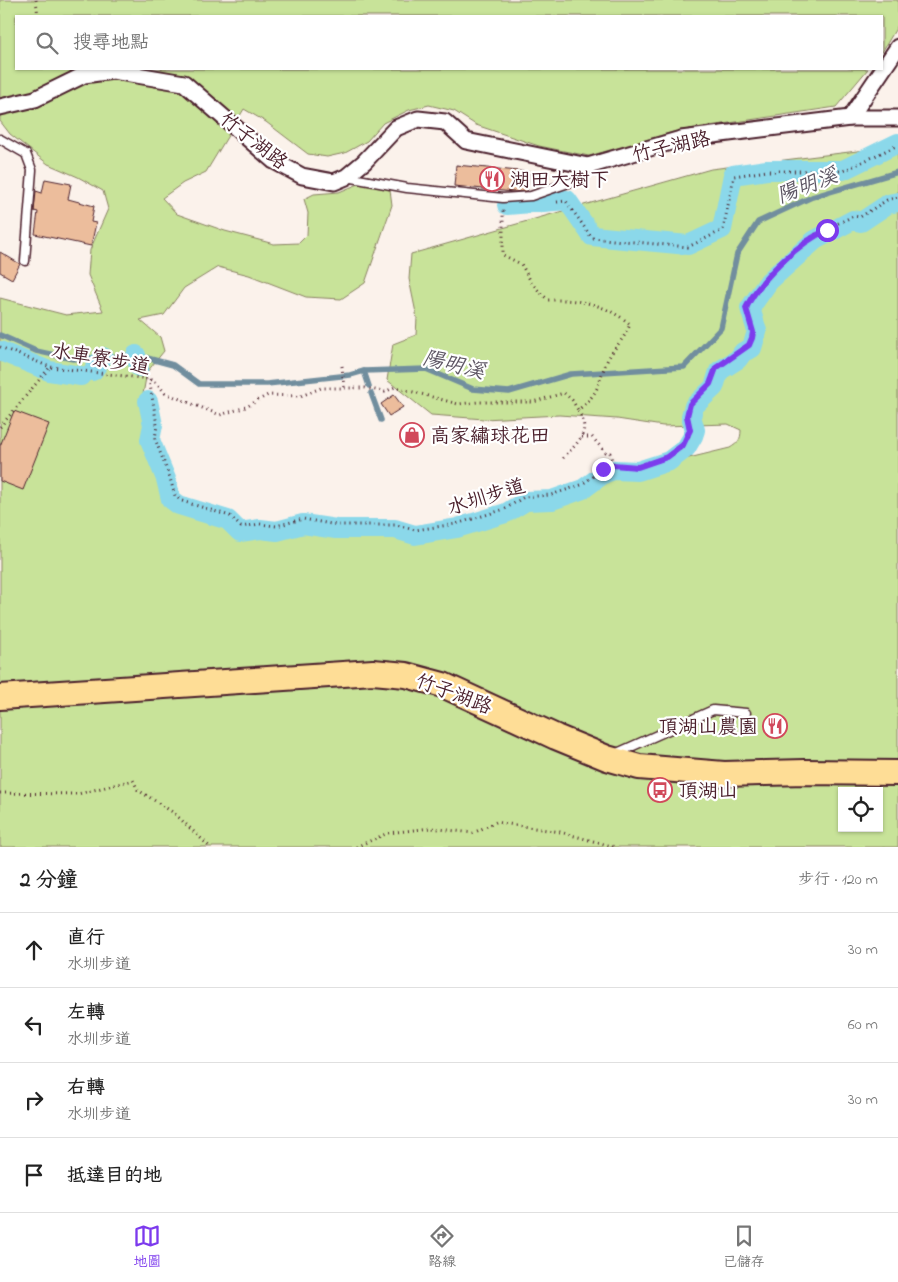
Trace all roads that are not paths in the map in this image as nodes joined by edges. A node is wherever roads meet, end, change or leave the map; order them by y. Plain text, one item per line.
1 (898, 47) edge
2 (883, 69) edge
3 (882, 70) edge
4 (0, 107) edge
5 (850, 118) junction
6 (898, 118) edge
7 (0, 139) edge
8 (588, 166) junction
9 (346, 177) junction
10 (25, 260) dead end
11 (0, 697) edge
12 (746, 713) dead end
13 (606, 758) junction
14 (898, 773) edge

1 - 2 street
3 - 5 street
4 - 9 street, 竹子湖路
5 - 6 street, 竹子湖路
5 - 8 street, 竹子湖路
7 - 10 lane
8 - 9 lane
8 - 9 street, 竹子湖路
11 - 13 main road, 竹子湖路
12 - 13 lane
13 - 14 main road, 竹子湖路

